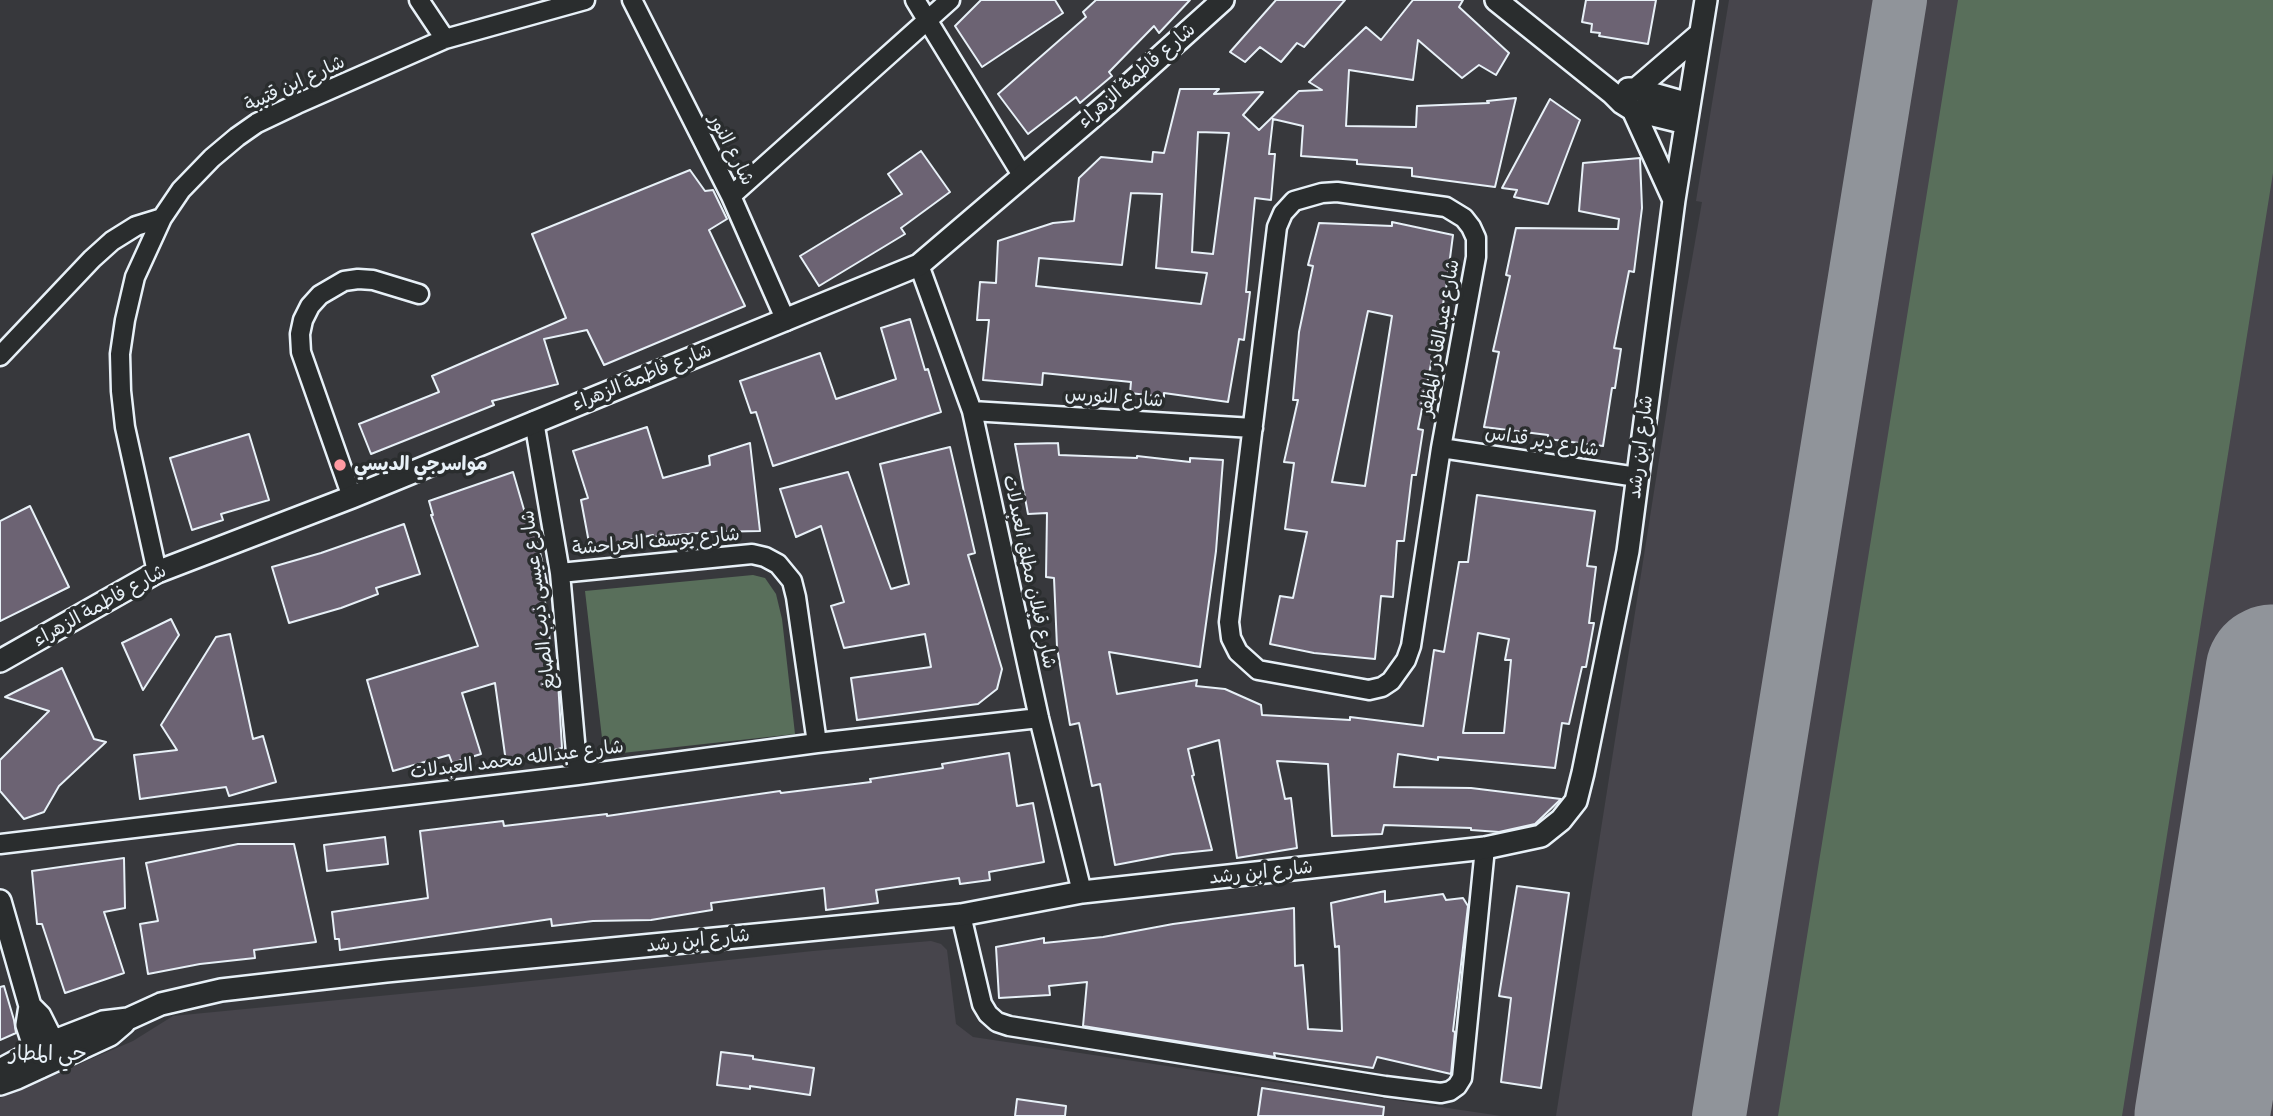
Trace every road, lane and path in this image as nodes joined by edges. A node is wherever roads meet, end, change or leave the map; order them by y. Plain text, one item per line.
1 (419, 0) edge
2 (585, 0) edge
3 (632, 0) edge
4 (915, 0) edge
5 (950, 0) edge
6 (1223, 0) edge
7 (1496, 0) edge
8 (1706, 0) edge
9 (927, 22) junction
10 (1700, 34) junction
11 (445, 39) junction
12 (1634, 99) junction
13 (1687, 113) junction
14 (1022, 175) junction
15 (732, 196) junction
16 (1674, 200) junction
17 (162, 218) junction
18 (919, 265) junction
19 (419, 294) dead end
20 (786, 321) junction
21 (0, 356) edge
22 (972, 411) junction
23 (534, 421) junction
24 (1253, 428) junction
25 (1441, 448) junction
26 (1637, 477) junction
27 (352, 496) junction
28 (157, 572) junction
29 (561, 573) junction
30 (0, 661) edge
31 (1039, 718) junction
32 (817, 743) junction
33 (578, 775) junction
34 (0, 844) edge
35 (1485, 848) junction
36 (1082, 892) junction
37 (0, 901) edge
38 (961, 915) junction
39 (47, 1054) junction
40 (0, 1070) edge
41 (0, 1084) edge

1 - 11 street
2 - 11 street, شارع ابن قتيبة
3 - 15 street, شارع النور
4 - 9 street
5 - 9 street
6 - 14 street, شارع فاطمة الزهراء
7 - 12 street
8 - 10 street, شارع ابن رشد
9 - 14 street
9 - 15 street
10 - 12 street
10 - 13 street, شارع ابن رشد
11 - 17 street, شارع ابن قتيبة
12 - 13 street
12 - 16 street
13 - 16 street, شارع ابن رشد
14 - 18 street, شارع فاطمة الزهراء
15 - 20 street, شارع النور
16 - 26 street, شارع ابن رشد
17 - 21 street
17 - 28 street, شارع ابن قتيبة
18 - 20 street, شارع فاطمة الزهراء
18 - 22 street, شارع قبلان مطلق العبدلات
19 - 27 street
20 - 23 street, شارع فاطمة الزهراء
22 - 24 street, شارع النورس
22 - 31 street, شارع قبلان مطلق العبدلات
23 - 27 street, شارع فاطمة الزهراء
23 - 29 street, شارع عيسى ذيب الصايغ
24 - 25 street, شارع عبدالقادر المظفر
24 - 25 street, شارع عبدالقادر المظفر
25 - 26 street, شارع دير قداس
26 - 35 street, شارع ابن رشد
27 - 28 street, شارع فاطمة الزهراء
28 - 30 street, شارع فاطمة الزهراء
29 - 32 street, شارع يوسف الحراحشة
29 - 33 street, شارع عيسى ذيب الصايغ
31 - 32 street, شارع عبدالله محمد العبدلات
31 - 36 street, شارع قبلان مطلق العبدلات
32 - 33 street, شارع عبدالله محمد العبدلات
33 - 34 street, شارع عبدالله محمد العبدلات
35 - 36 street, شارع ابن رشد
35 - 38 street
36 - 38 street, شارع ابن رشد
37 - 39 street
38 - 39 street, شارع ابن رشد
39 - 40 street, شارع ابن رشد
39 - 41 street, شارع ابن رشد

